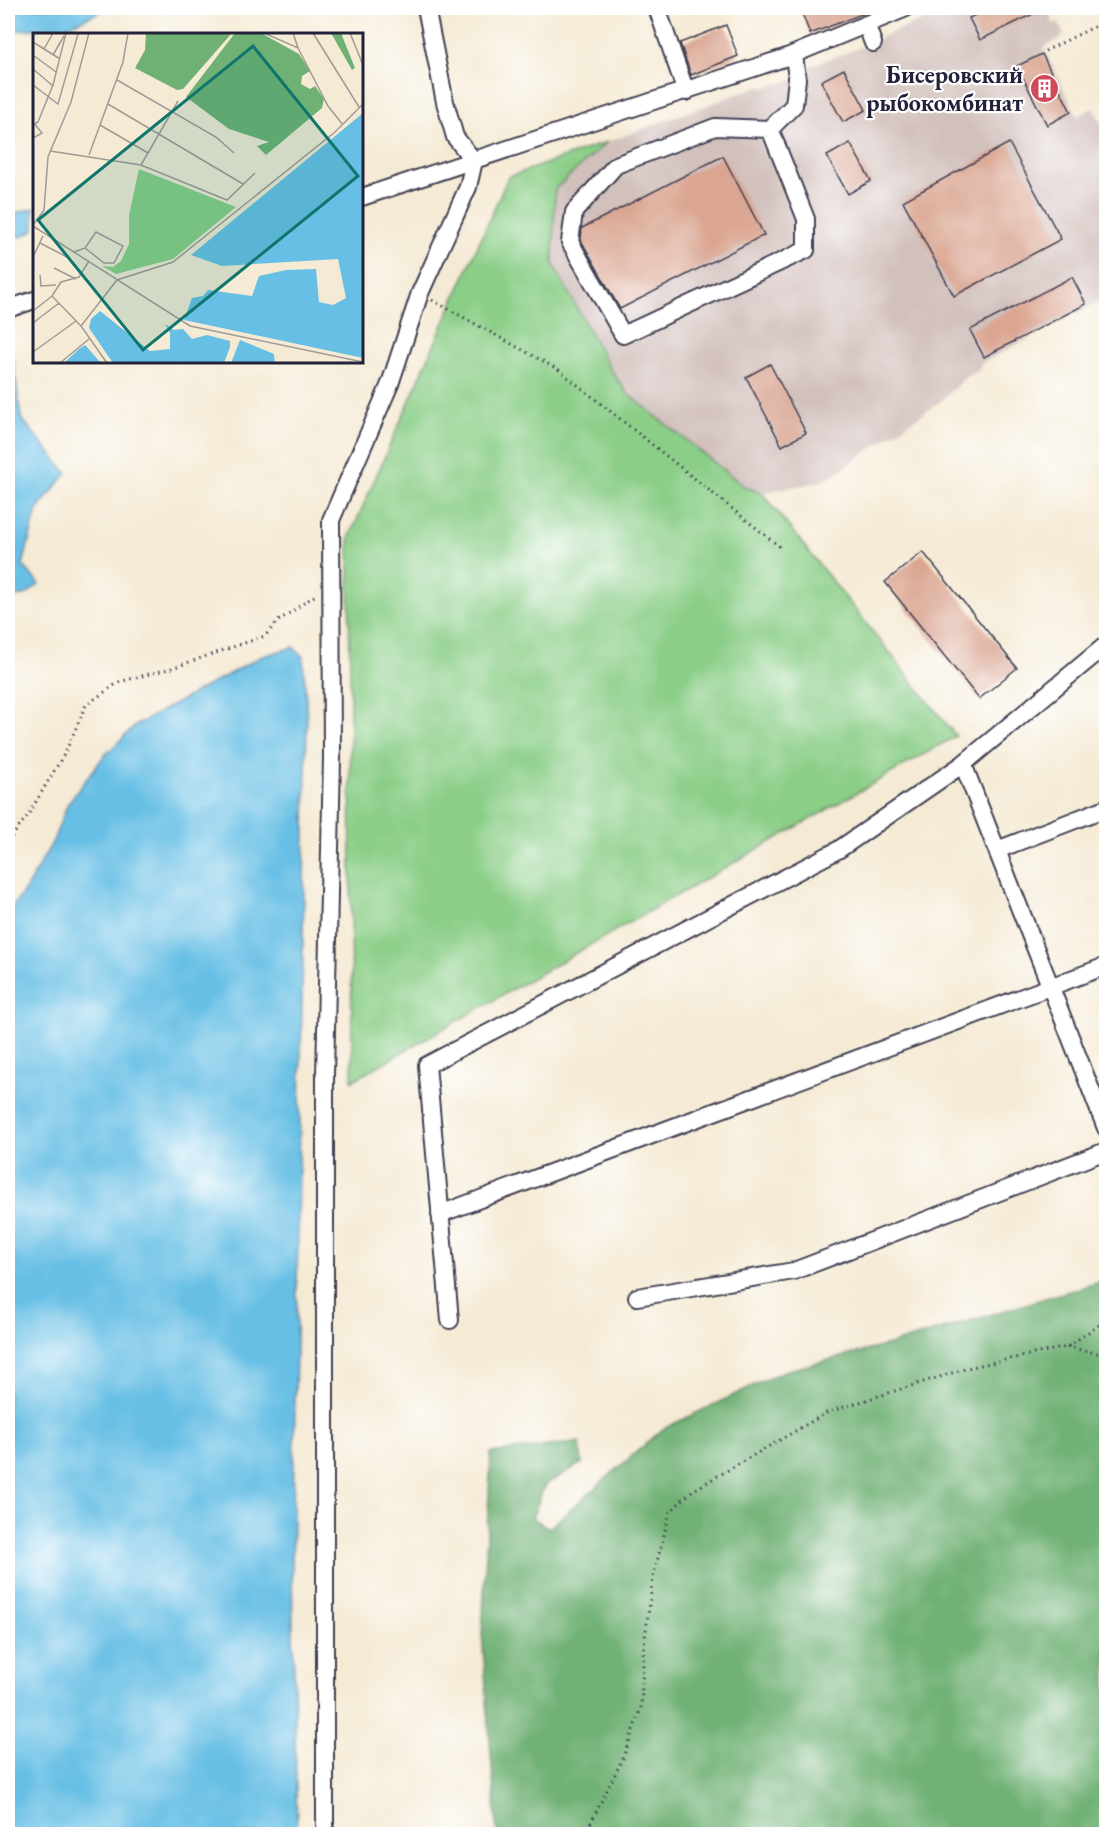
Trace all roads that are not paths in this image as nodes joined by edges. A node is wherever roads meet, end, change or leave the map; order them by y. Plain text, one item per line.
1 (426, 8) edge
2 (657, 8) edge
3 (906, 8) edge
4 (866, 24) junction
5 (873, 43) dead end
6 (794, 55) junction
7 (687, 92) junction
8 (770, 129) junction
9 (474, 161) junction
10 (363, 197) edge
11 (33, 300) edge
12 (8, 309) edge
13 (1107, 645) edge
14 (963, 764) junction
15 (1107, 808) edge
16 (997, 850) junction
17 (1107, 966) edge
18 (1051, 987) junction
19 (1107, 1128) edge
20 (1107, 1151) edge
21 (441, 1214) junction
22 (637, 1297) dead end
23 (450, 1320) dead end
24 (325, 1834) edge

1 - 9 street
2 - 7 street
3 - 4 street
4 - 5 street
4 - 6 street
6 - 7 street
6 - 8 street
7 - 9 street
8 - 8 street
9 - 10 street
9 - 24 street
11 - 12 street
13 - 14 street
14 - 16 street
14 - 21 street
15 - 16 street
16 - 18 street
17 - 18 street
18 - 19 street
18 - 21 street
20 - 22 street
21 - 23 street

